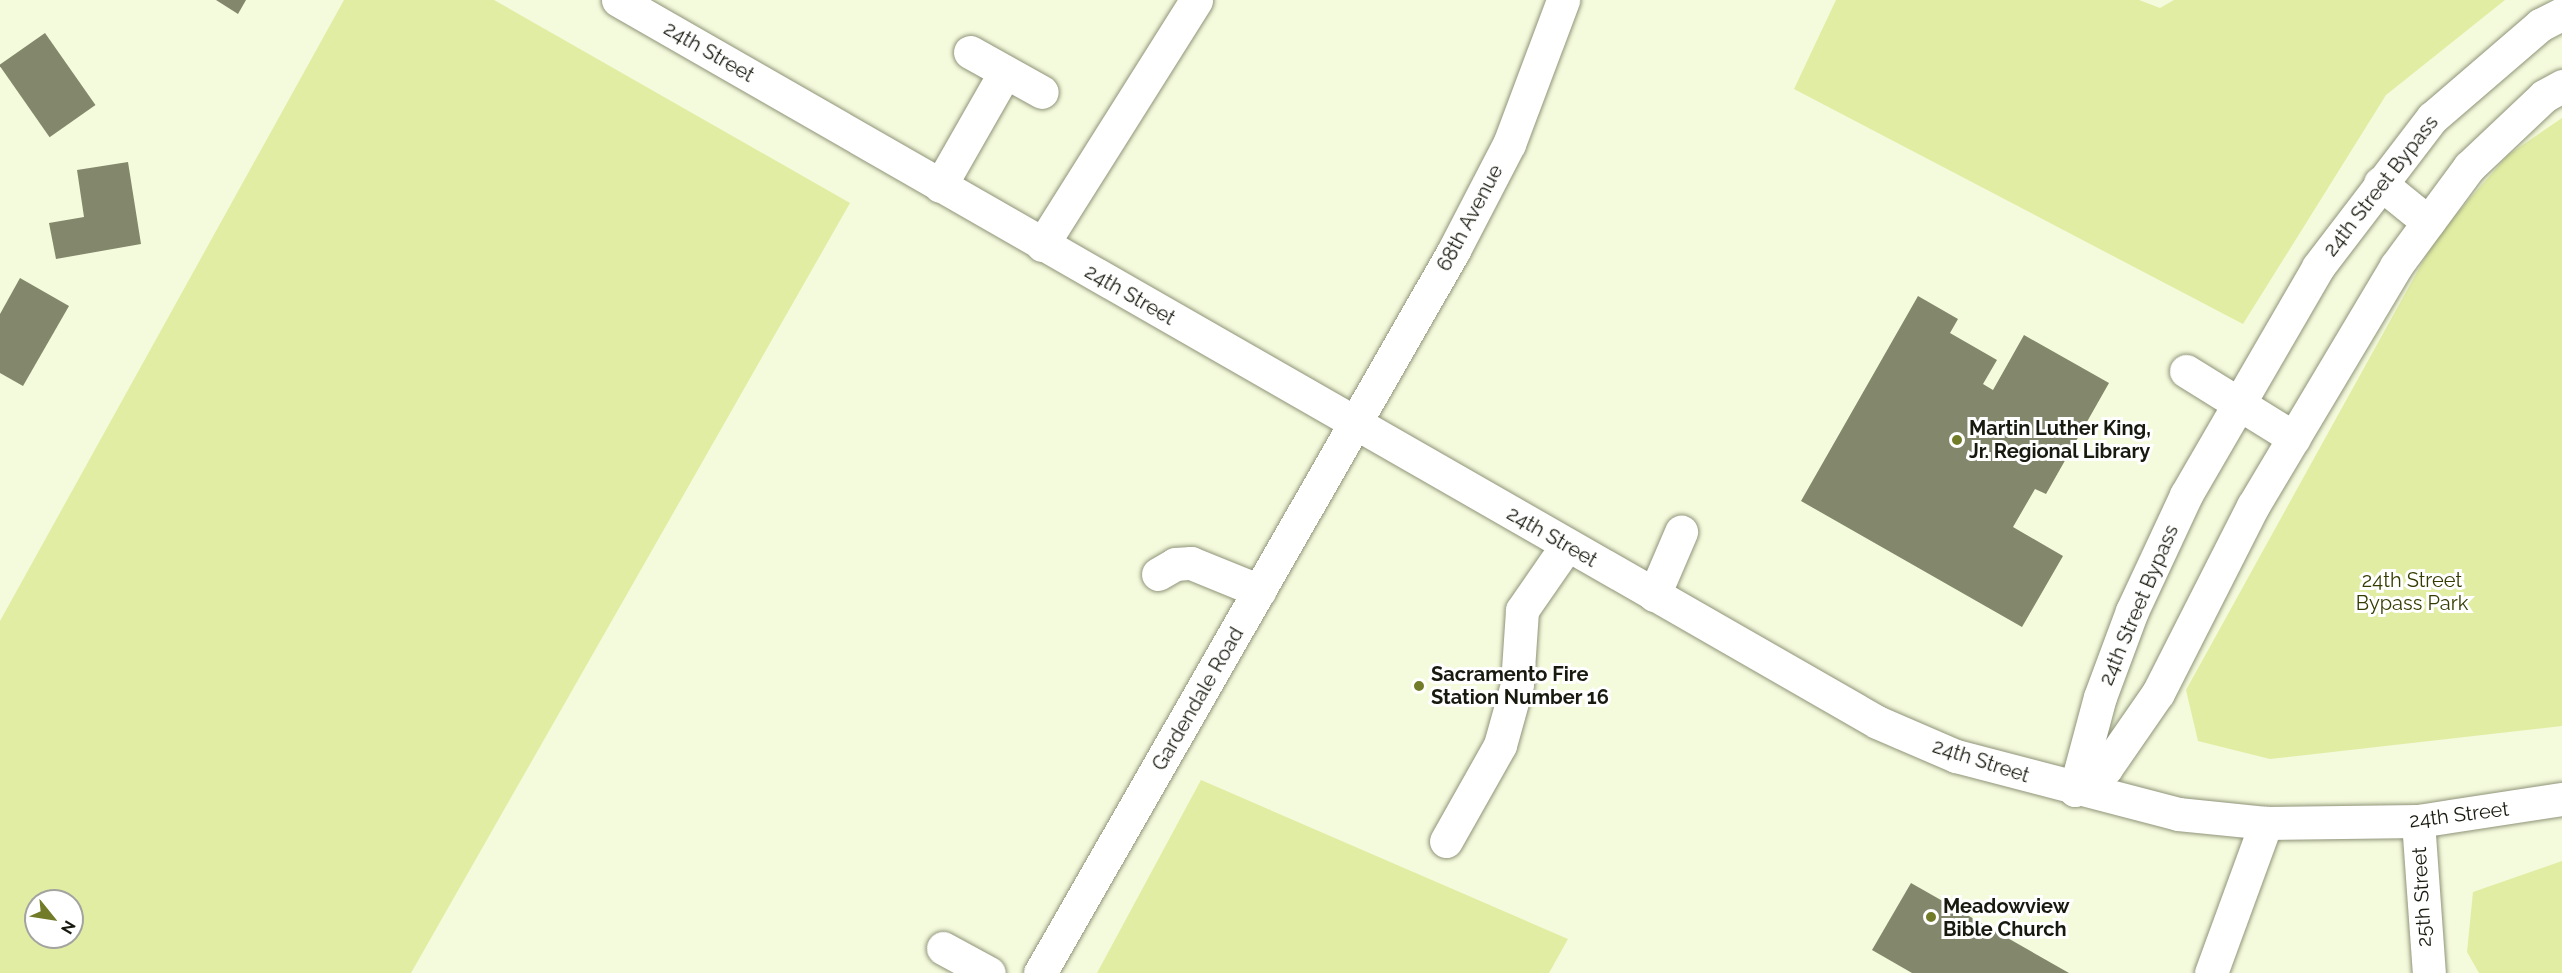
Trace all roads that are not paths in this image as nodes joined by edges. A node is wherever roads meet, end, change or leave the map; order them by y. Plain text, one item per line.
1 (618, 0) edge
2 (1196, 0) edge
3 (1563, 0) edge
4 (2562, 14) edge
5 (970, 52) dead end
6 (1005, 72) junction
7 (2562, 86) edge
8 (1042, 92) dead end
9 (2380, 183) junction
10 (940, 186) junction
11 (2428, 222) junction
12 (1042, 244) junction
13 (2186, 371) dead end
14 (2240, 402) junction
15 (1355, 424) junction
16 (2294, 438) junction
17 (1681, 532) dead end
18 (1567, 545) junction
19 (1158, 574) dead end
20 (1260, 591) junction
21 (1654, 595) junction
22 (2075, 790) junction
23 (2562, 799) edge
24 (2418, 821) junction
25 (2266, 823) junction
26 (1446, 841) dead end
27 (943, 948) dead end
28 (989, 973) edge
29 (1040, 973) edge
30 (2211, 973) edge
31 (2429, 973) edge

1 - 10 street, 24th Street
2 - 12 street
3 - 15 street, 68th Avenue
4 - 9 street, 24th Street Bypass
5 - 6 street
6 - 8 street
6 - 10 street
7 - 11 street
9 - 11 street
9 - 14 street, 24th Street Bypass
10 - 12 street, 24th Street
11 - 16 street
12 - 15 street, 24th Street
13 - 14 street
14 - 16 street
14 - 22 street, 24th Street Bypass
15 - 18 street, 24th Street
15 - 20 street, Gardendale Road
16 - 22 street
17 - 21 street
18 - 21 street, 24th Street
18 - 26 street
19 - 20 street
20 - 29 street, Gardendale Road
21 - 22 street, 24th Street
22 - 25 street, 24th Street
23 - 24 street, 24th Street
24 - 25 street, 24th Street
24 - 31 street, 25th Street
25 - 30 street
27 - 28 street

